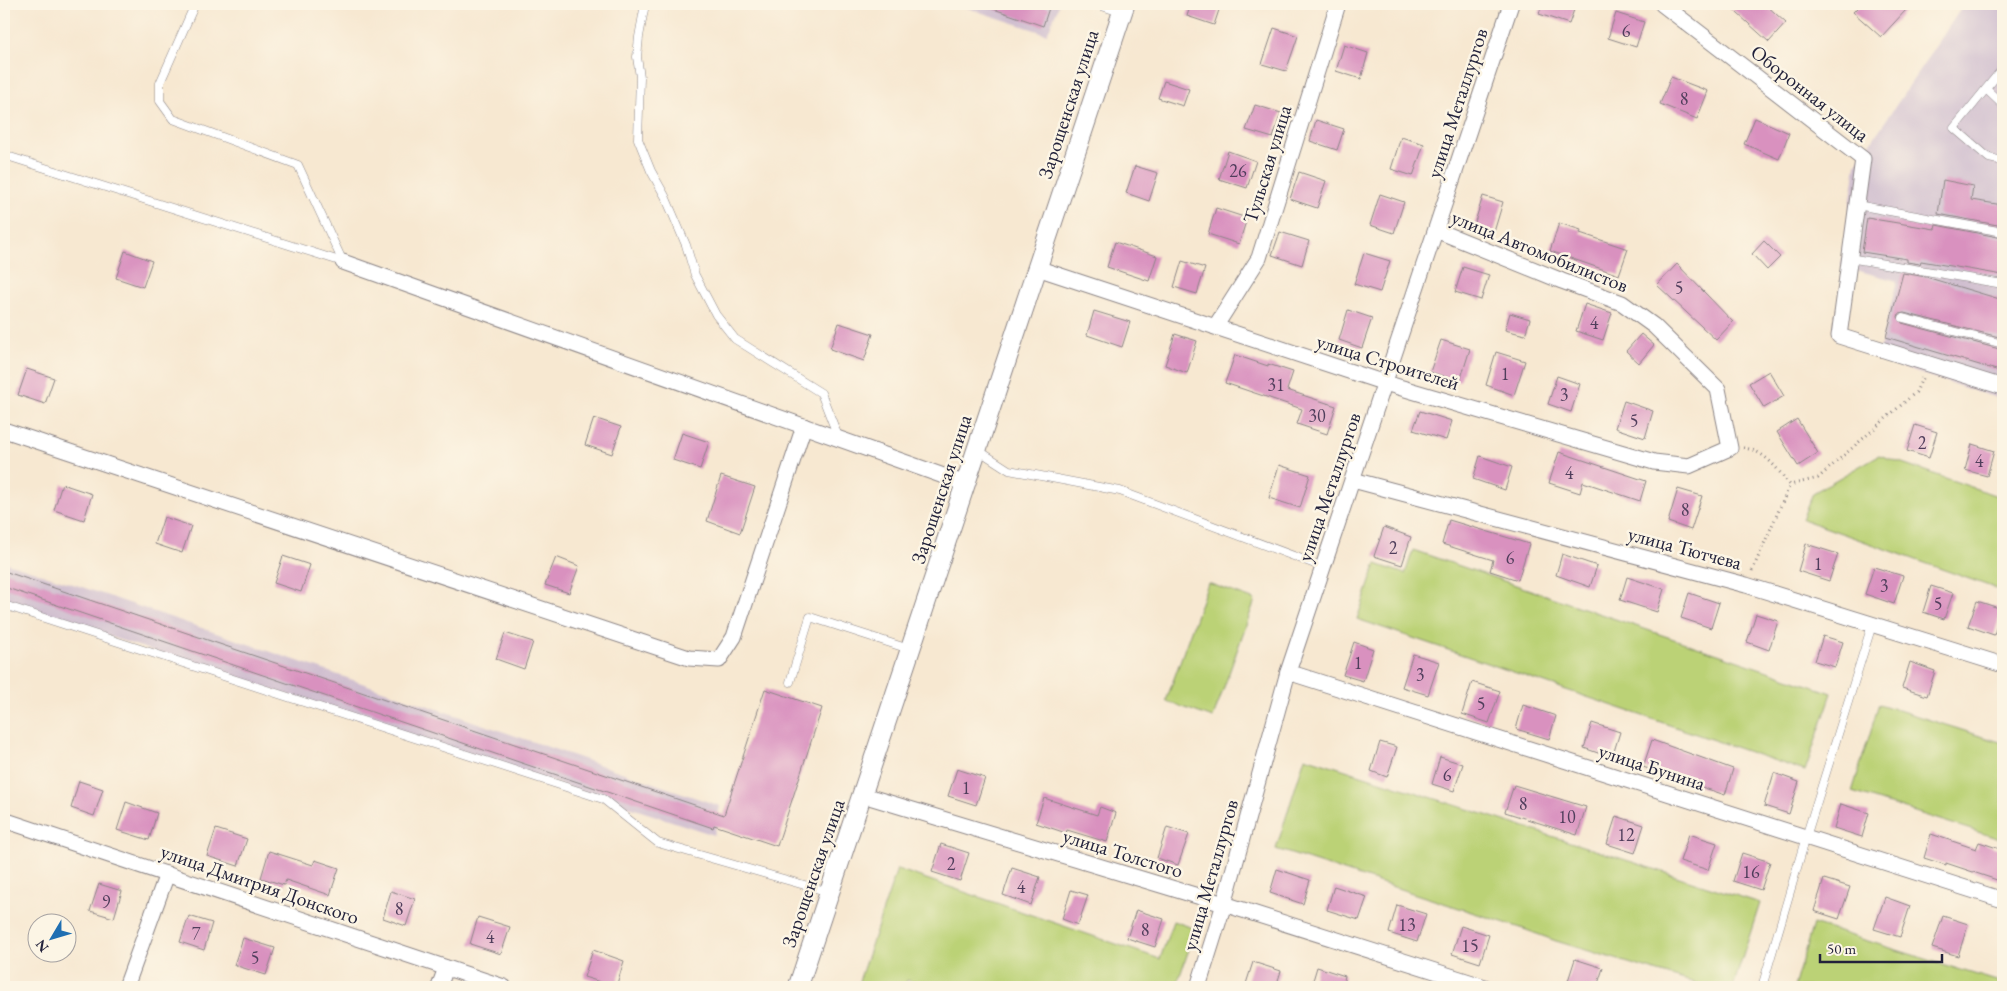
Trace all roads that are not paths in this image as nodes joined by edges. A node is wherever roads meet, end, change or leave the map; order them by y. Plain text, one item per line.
1 (195, 4) edge
2 (645, 4) edge
3 (1096, 4) edge
4 (1338, 4) edge
5 (1511, 4) edge
6 (1662, 4) edge
7 (1124, 8) edge
8 (2003, 68) edge
9 (1986, 89) junction
10 (2003, 105) edge
11 (4, 155) edge
12 (2003, 161) edge
13 (1856, 205) junction
14 (1436, 230) junction
15 (2003, 232) edge
16 (1850, 258) junction
17 (343, 262) junction
18 (1037, 268) junction
19 (2003, 284) edge
20 (1903, 318) dead end
21 (1215, 327) junction
22 (2003, 344) edge
23 (1385, 383) junction
24 (2003, 387) edge
25 (804, 426) junction
26 (4, 430) edge
27 (840, 439) junction
28 (1730, 448) joint
29 (978, 450) junction
30 (1352, 480) junction
31 (966, 484) junction
32 (1323, 567) junction
33 (4, 605) edge
34 (1872, 625) junction
35 (911, 650) junction
36 (2003, 665) edge
37 (1288, 672) junction
38 (790, 682) dead end
39 (863, 795) junction
40 (4, 820) edge
41 (1806, 837) junction
42 (167, 874) junction
43 (829, 892) junction
44 (2003, 900) edge
45 (1224, 904) junction
46 (446, 968) junction
47 (126, 987) edge
48 (439, 987) edge
49 (504, 987) edge
50 (798, 987) edge
51 (1198, 987) edge
52 (1485, 987) edge
53 (1762, 987) edge

1 - 17 lane
2 - 27 lane
3 - 7 lane
4 - 21 street, Тульская улица
5 - 14 street, улица Металлургов
6 - 13 street, Оборонная улица
7 - 18 street, Зарощенская улица
8 - 9 lane
9 - 10 lane
9 - 12 lane
11 - 17 lane
13 - 15 lane
13 - 16 street, Оборонная улица
14 - 23 street, улица Металлургов
14 - 28 street, улица Автомобилистов
16 - 19 lane
16 - 24 street, Оборонная улица
17 - 25 street
18 - 21 street, улица Строителей
18 - 29 street, Зарощенская улица
20 - 22 lane
21 - 23 street, улица Строителей
23 - 28 street, улица Строителей
23 - 30 street, улица Металлургов
25 - 26 street
25 - 27 street
27 - 31 street
29 - 31 street, Зарощенская улица
29 - 32 lane
30 - 32 street, улица Металлургов
30 - 34 street, улица Тютчева
31 - 35 street, Зарощенская улица
32 - 37 street, улица Металлургов
33 - 43 lane
34 - 36 street, улица Тютчева
34 - 41 lane
35 - 38 lane
35 - 39 street, Зарощенская улица
37 - 41 street, улица Бунина
37 - 45 street, улица Металлургов
39 - 43 street, Зарощенская улица
39 - 45 street, улица Толстого
40 - 42 street, улица Дмитрия Донского
41 - 44 street, улица Бунина
41 - 53 lane
42 - 46 street, улица Дмитрия Донского
42 - 47 street
43 - 50 street, Зарощенская улица
45 - 51 street, улица Металлургов
45 - 52 street, улица Толстого
46 - 48 street
46 - 49 street, улица Дмитрия Донского

